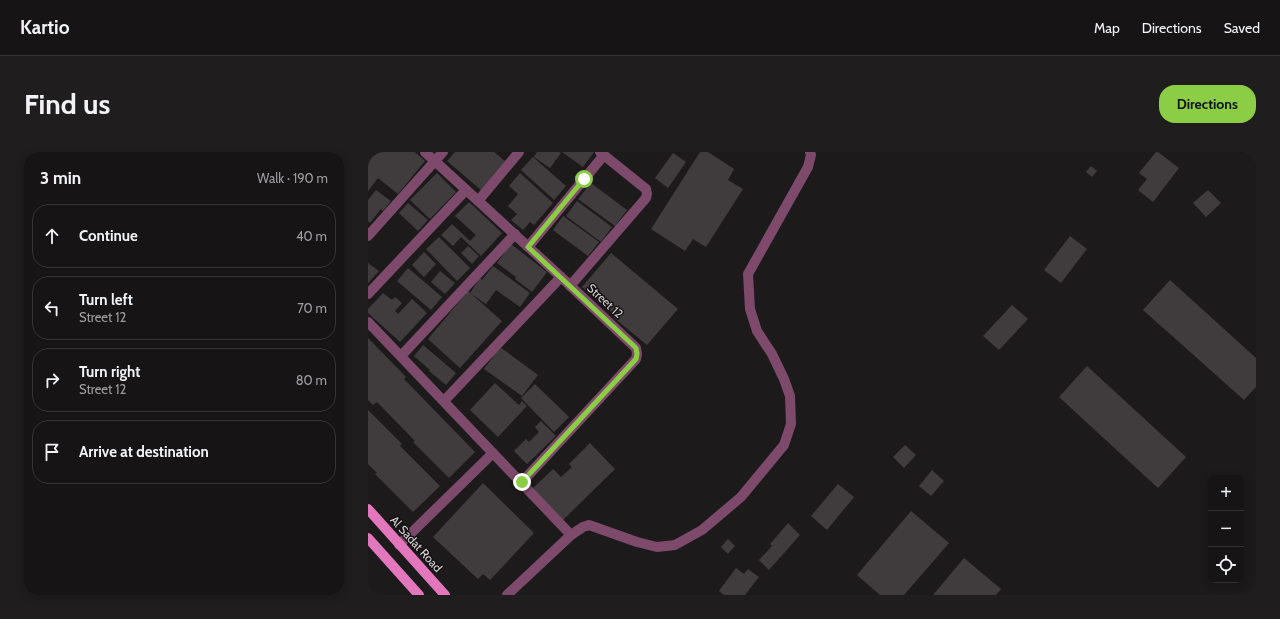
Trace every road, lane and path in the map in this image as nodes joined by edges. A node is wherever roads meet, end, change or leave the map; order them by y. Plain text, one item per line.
1 (425, 152) edge
2 (444, 152) edge
3 (519, 152) edge
4 (810, 152) edge
5 (602, 153) edge
6 (435, 162) junction
7 (466, 190) junction
8 (478, 201) junction
9 (515, 234) junction
10 (368, 236) edge
11 (528, 247) junction
12 (561, 277) junction
13 (570, 286) junction
14 (368, 294) edge
15 (368, 322) edge
16 (401, 356) junction
17 (444, 401) junction
18 (493, 453) junction
19 (522, 482) junction
20 (368, 509) edge
21 (571, 535) junction
22 (368, 538) edge
23 (399, 545) junction
24 (420, 595) edge
25 (445, 595) edge
26 (507, 595) edge

1 - 6 street, Street 12
2 - 6 street
3 - 8 street
4 - 21 street
5 - 11 street
5 - 13 street
6 - 7 street, Street 12
6 - 10 street
7 - 8 street, Street 12
7 - 14 street
8 - 9 street, Street 12
9 - 11 street, Street 12
9 - 16 street
11 - 12 street, Street 12
12 - 13 street, Street 12
12 - 17 street
13 - 19 street, Street 12
15 - 16 street
16 - 17 street
17 - 18 street
18 - 19 street
18 - 23 street
19 - 21 street
20 - 23 main road, Al Sadat Road
21 - 26 street
22 - 24 main road
23 - 25 main road, Al Sadat Road

